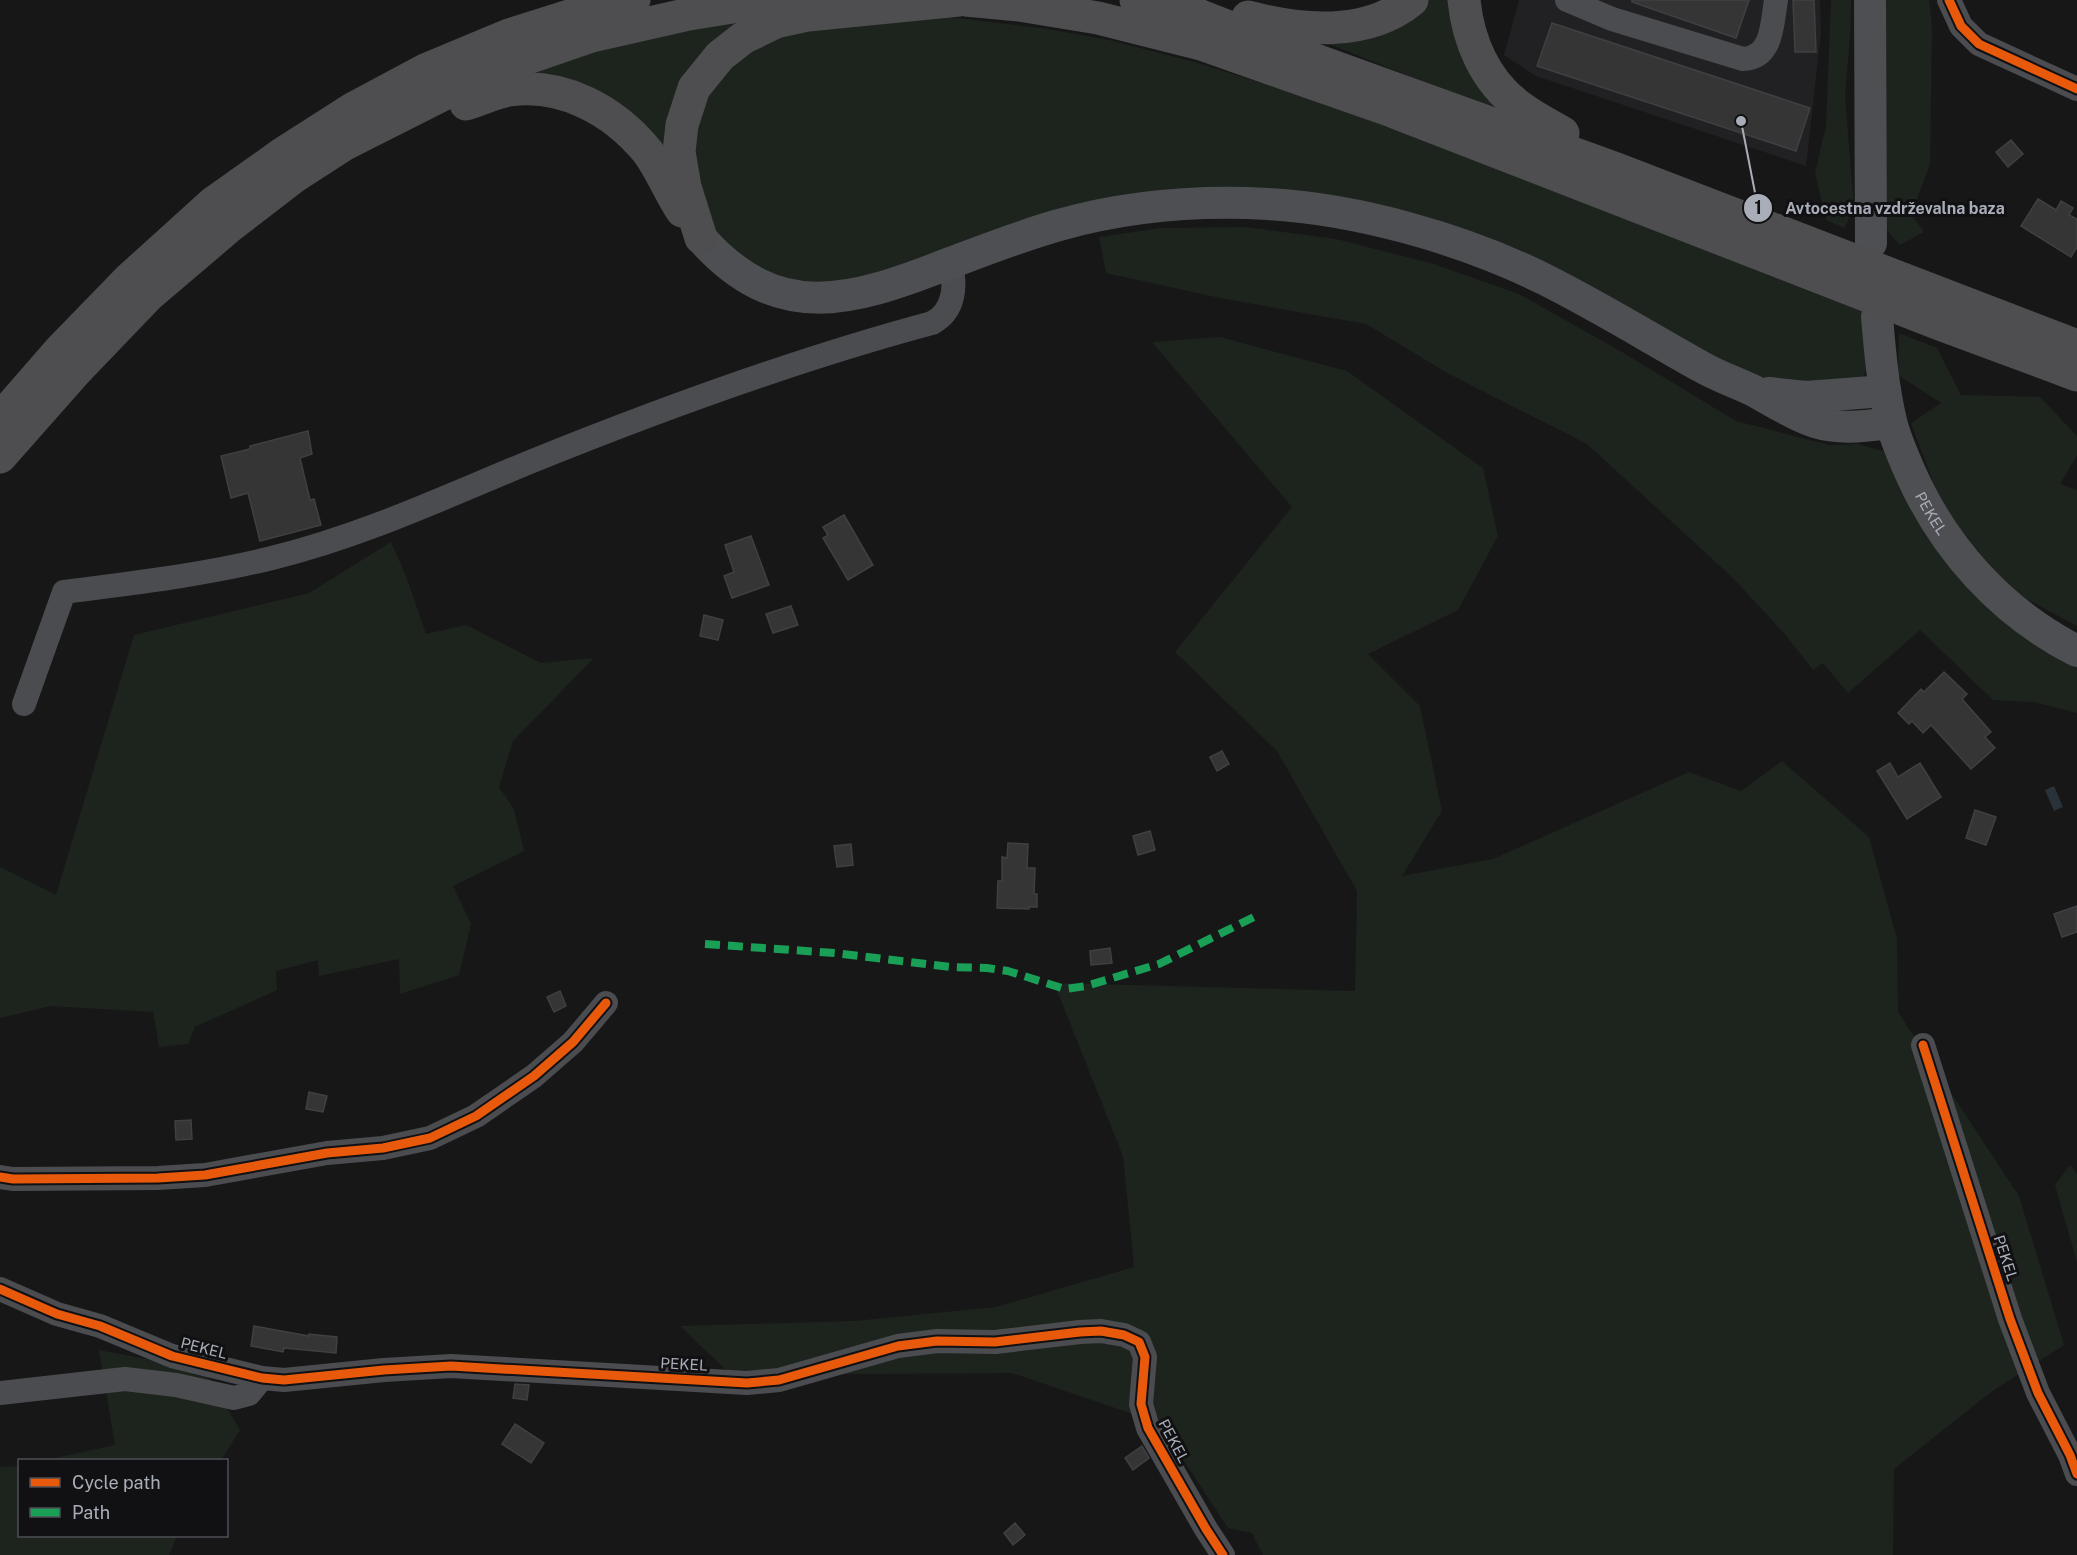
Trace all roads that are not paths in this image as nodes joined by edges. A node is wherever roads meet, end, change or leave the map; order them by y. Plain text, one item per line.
1 (634, 0) edge
2 (794, 0) edge
3 (959, 0) edge
4 (966, 0) edge
5 (1136, 0) edge
6 (1412, 0) edge
7 (1464, 0) edge
8 (1567, 0) edge
9 (1776, 0) edge
10 (1870, 0) edge
11 (1949, 0) edge
12 (1202, 15) junction
13 (2077, 89) edge
14 (345, 144) junction
15 (1614, 168) junction
16 (701, 238) junction
17 (1871, 243) dead end
18 (951, 263) junction
19 (1877, 317) dead end
20 (2077, 346) edge
21 (2077, 375) edge
22 (1752, 390) junction
23 (1885, 391) junction
24 (0, 419) edge
25 (1891, 423) junction
26 (0, 457) edge
27 (2077, 651) edge
28 (24, 704) dead end
29 (606, 1003) dead end
30 (1923, 1044) dead end
31 (0, 1177) edge
32 (0, 1289) edge
33 (262, 1378) junction
34 (0, 1393) edge
35 (2077, 1474) edge
36 (1223, 1555) edge

1 - 24 highway
2 - 14 highway
3 - 16 highway
4 - 21 highway
5 - 12 highway
6 - 12 highway
7 - 15 highway
8 - 9 street
10 - 17 main road
11 - 13 street
12 - 15 highway
14 - 16 highway
14 - 26 highway
15 - 20 highway
16 - 18 main road
18 - 22 main road
18 - 28 street
19 - 23 main road, PEKEL
22 - 23 main road
22 - 25 main road
23 - 25 main road, PEKEL
25 - 27 main road, PEKEL
29 - 31 street
30 - 35 street, PEKEL
32 - 33 street, PEKEL
33 - 34 street
33 - 36 street, PEKEL

